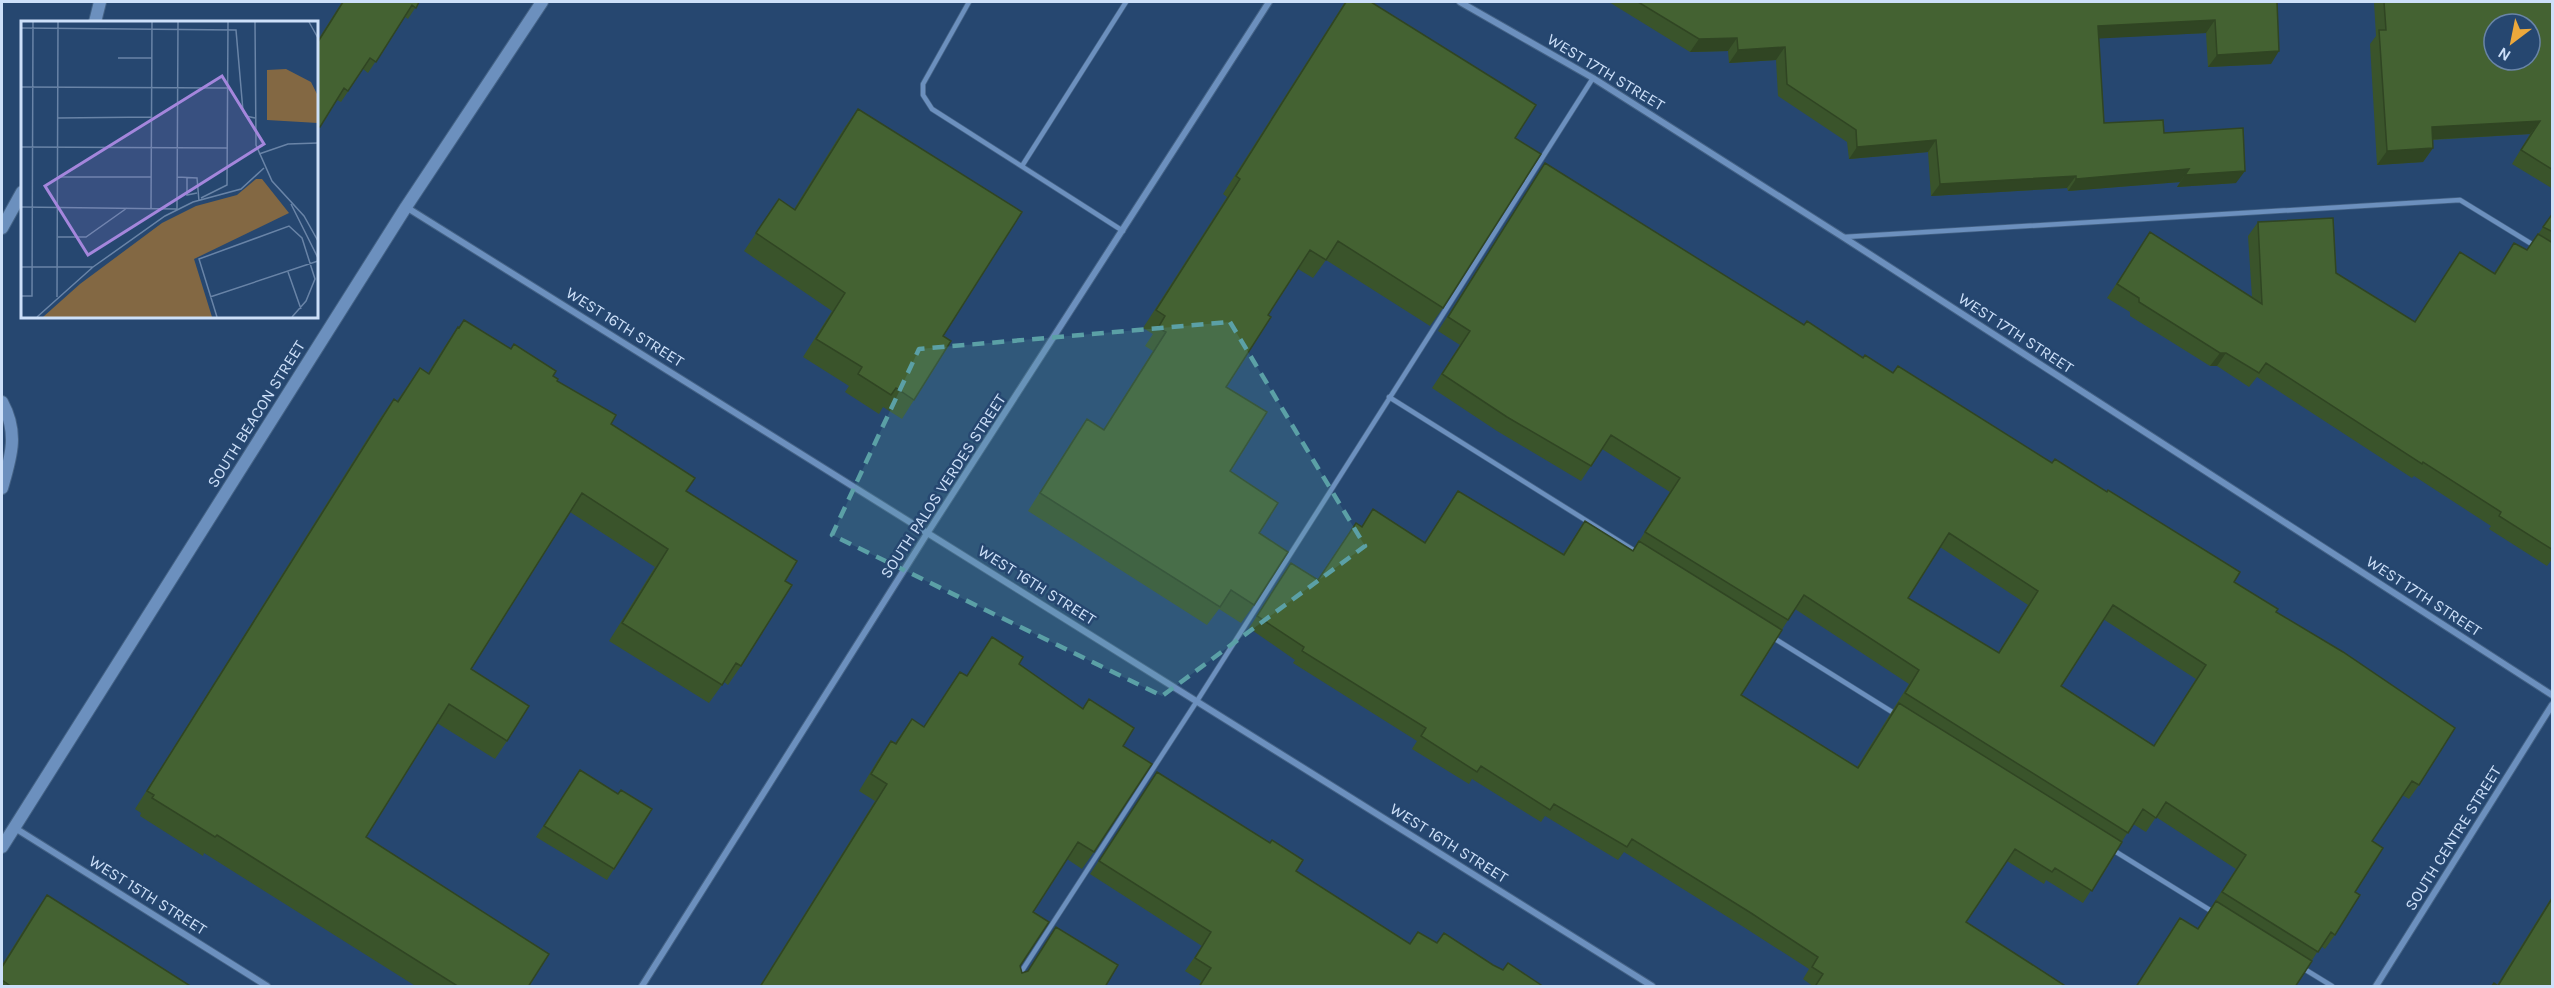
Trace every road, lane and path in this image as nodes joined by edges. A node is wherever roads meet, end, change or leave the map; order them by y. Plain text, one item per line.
1 (100, 2) edge
2 (542, 2) edge
3 (969, 2) edge
4 (1126, 2) edge
5 (1269, 2) edge
6 (1460, 2) edge
7 (95, 21) edge
8 (1593, 78) junction
9 (1022, 166) junction
10 (21, 194) edge
11 (406, 207) junction
12 (2, 228) edge
13 (1123, 231) junction
14 (1843, 237) junction
15 (2543, 251) edge
16 (1389, 397) junction
17 (2, 402) edge
18 (2, 488) edge
19 (928, 532) junction
20 (1642, 555) edge
21 (1764, 632) edge
22 (2553, 695) edge
23 (1197, 701) junction
24 (2553, 705) edge
25 (1906, 720) edge
26 (14, 827) junction
27 (2, 847) edge
28 (2109, 847) edge
29 (2221, 917) edge
30 (2292, 961) edge
31 (267, 987) edge
32 (642, 987) edge
33 (1012, 987) edge
34 (1652, 987) edge
35 (2332, 987) edge
36 (2376, 987) edge

1 - 7 street
2 - 11 street, SOUTH BEACON STREET
3 - 9 lane
4 - 9 lane
5 - 13 street, SOUTH PALOS VERDES STREET
6 - 8 street, WEST 17TH STREET
8 - 14 street, WEST 17TH STREET
8 - 16 lane
9 - 13 lane
10 - 12 street
11 - 19 street, WEST 16TH STREET
11 - 26 street, SOUTH BEACON STREET
13 - 19 street, SOUTH PALOS VERDES STREET
14 - 15 lane
14 - 22 street, WEST 17TH STREET
16 - 20 lane
16 - 23 lane
17 - 18 street
19 - 23 street, WEST 16TH STREET
19 - 32 street, SOUTH PALOS VERDES STREET
21 - 25 lane
23 - 33 lane
23 - 34 street, WEST 16TH STREET
24 - 36 street, SOUTH CENTRE STREET
26 - 27 street, SOUTH BEACON STREET
26 - 31 street, WEST 15TH STREET
28 - 29 lane
30 - 35 lane

